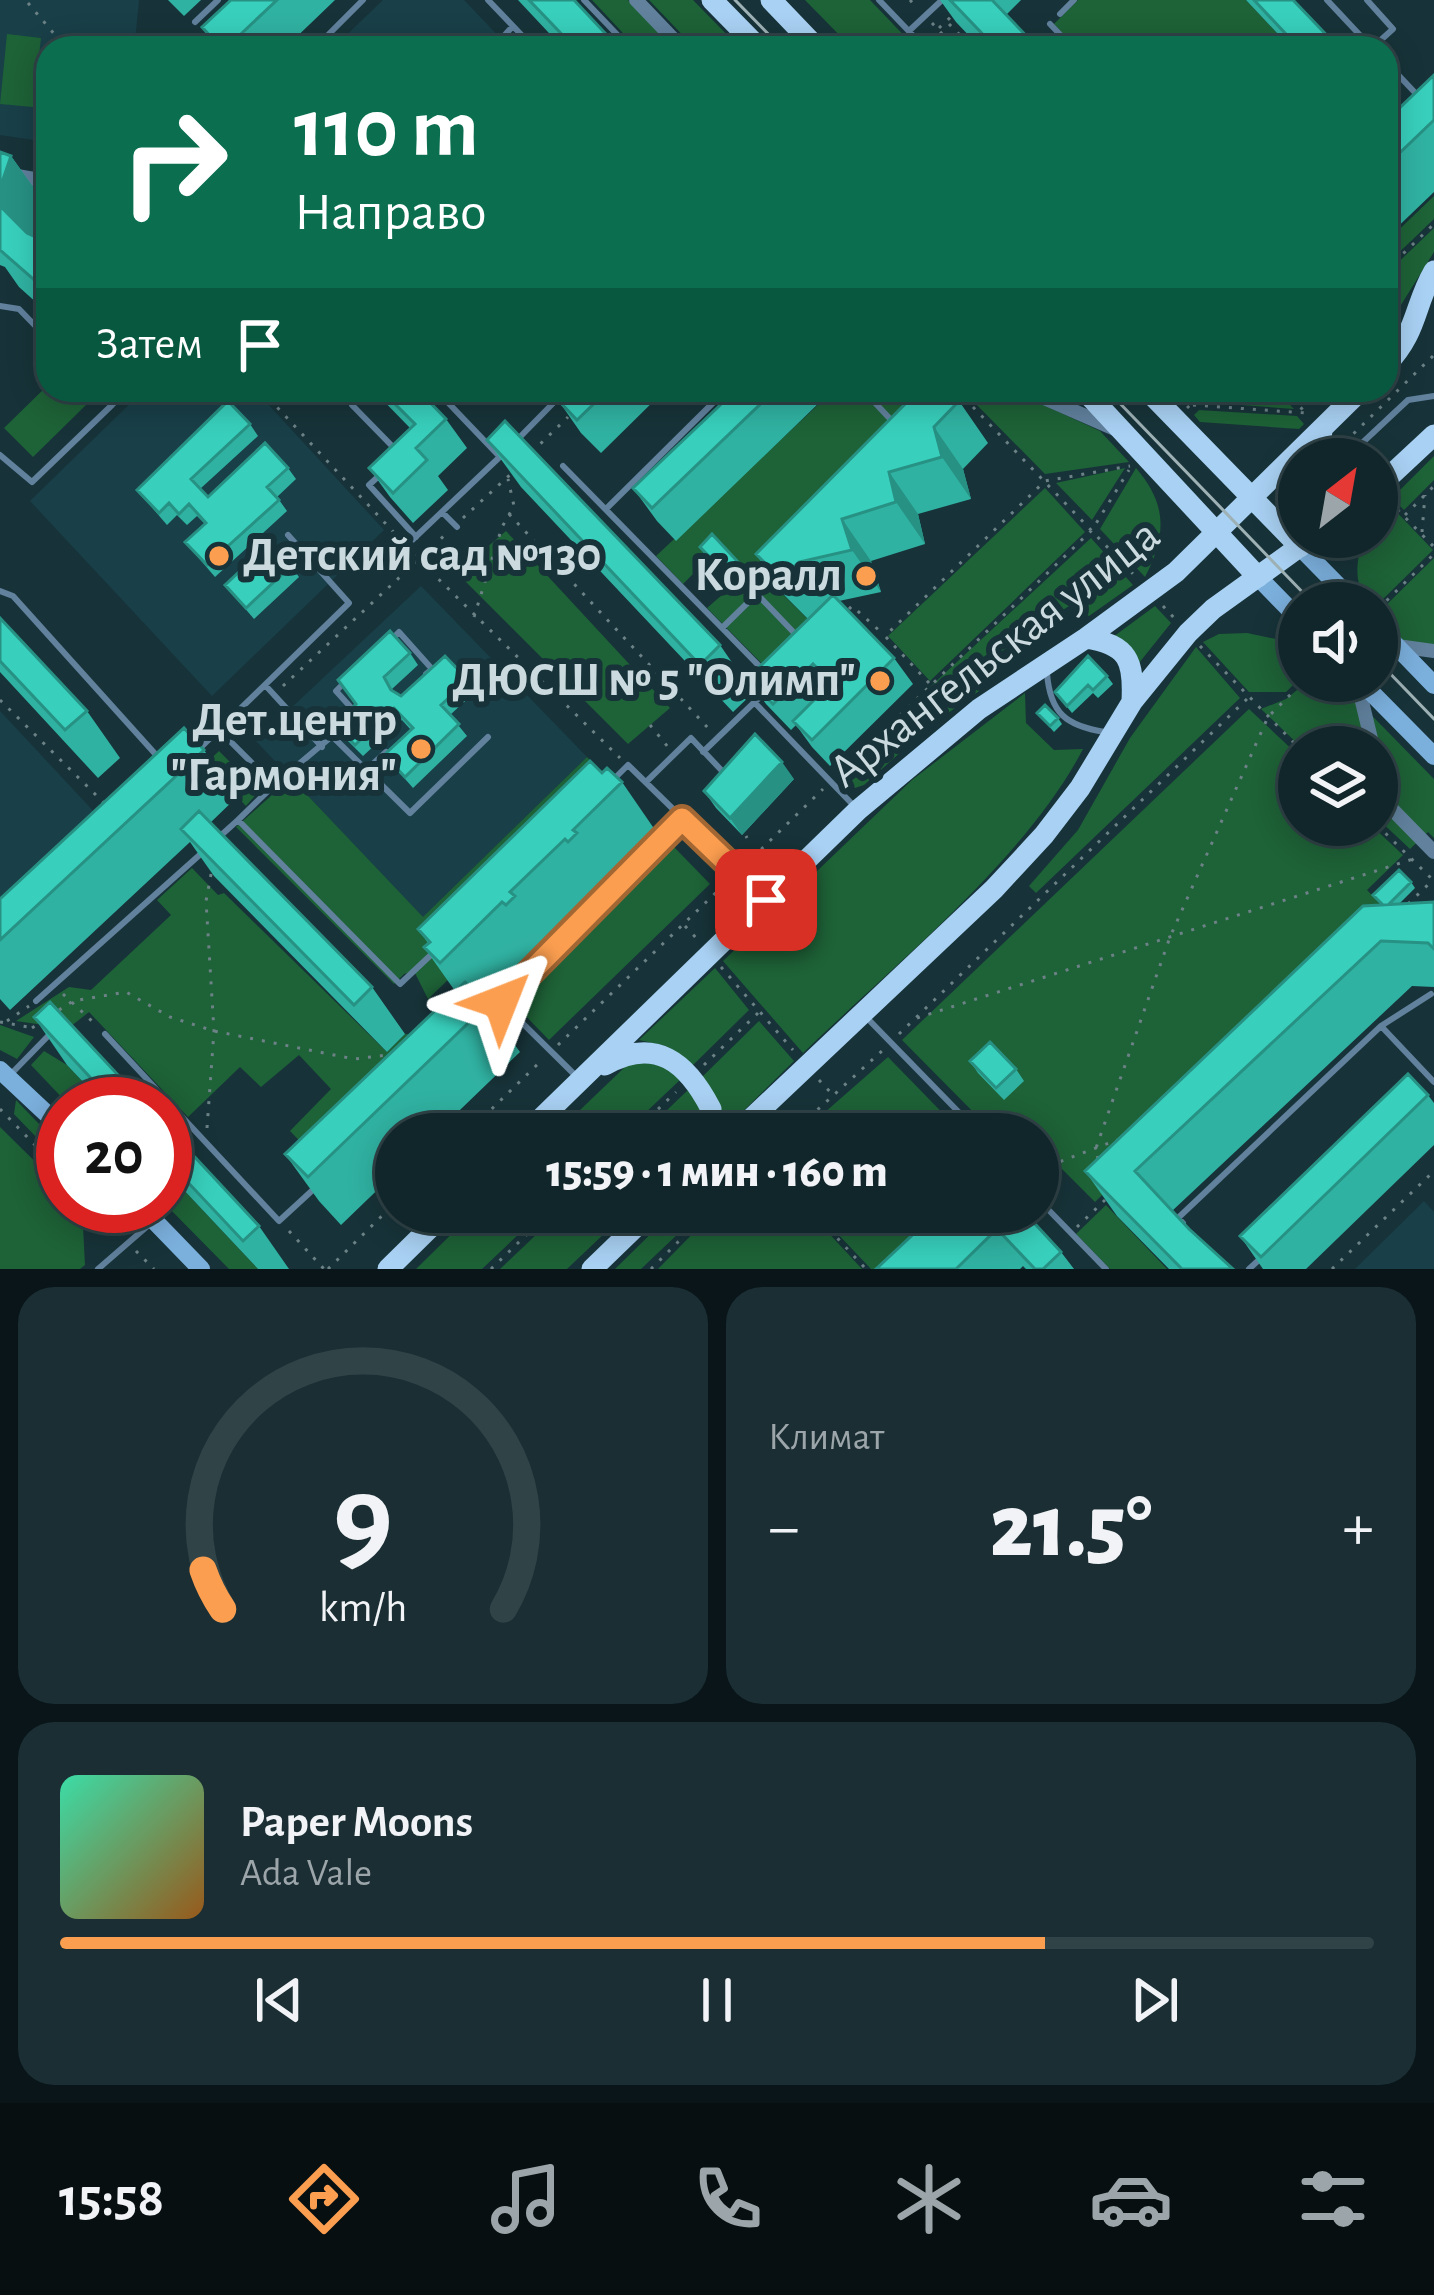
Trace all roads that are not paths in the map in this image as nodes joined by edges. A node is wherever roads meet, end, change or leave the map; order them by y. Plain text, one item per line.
1 (218, 0) edge
2 (364, 0) edge
3 (488, 0) edge
4 (584, 0) edge
5 (636, 0) edge
6 (712, 0) edge
7 (771, 0) edge
8 (879, 0) edge
9 (942, 0) edge
10 (1074, 0) edge
11 (1327, 0) edge
12 (1367, 0) edge
13 (1060, 14) dead end
14 (195, 22) dead end
15 (1050, 24) dead end
16 (513, 26) junction
17 (909, 32) junction
18 (327, 36) edge
19 (504, 36) edge
20 (523, 36) edge
21 (618, 36) edge
22 (670, 36) edge
23 (747, 36) edge
24 (806, 36) edge
25 (913, 36) edge
26 (1062, 36) edge
27 (1361, 36) edge
28 (1385, 36) edge
29 (1398, 75) edge
30 (1429, 107) edge
31 (0, 173) edge
32 (36, 179) edge
33 (1434, 271) edge
34 (0, 306) edge
35 (36, 327) edge
36 (1398, 352) edge
37 (1434, 395) edge
38 (447, 402) edge
39 (554, 402) edge
40 (714, 402) edge
41 (874, 402) edge
42 (959, 402) edge
43 (1053, 402) edge
44 (1095, 402) edge
45 (1167, 402) edge
46 (1343, 402) edge
47 (112, 404) edge
48 (352, 405) dead end
49 (952, 407) edge
50 (1314, 421) junction
51 (895, 424) edge
52 (1122, 432) junction
53 (1434, 435) edge
54 (1318, 438) edge
55 (1367, 438) edge
56 (0, 455) edge
57 (400, 456) edge
58 (500, 457) junction
59 (563, 466) dead end
60 (1398, 468) edge
61 (385, 470) edge
62 (1252, 498) junction
63 (607, 509) junction
64 (442, 512) junction
65 (1278, 519) edge
66 (456, 526) road end
67 (1216, 532) junction
68 (288, 535) dead end
69 (416, 538) junction
70 (406, 546) road end
71 (1285, 558) edge
72 (1320, 558) edge
73 (788, 563) edge
74 (1258, 577) junction
75 (1338, 582) edge
76 (0, 590) edge
77 (757, 594) junction
78 (1278, 597) edge
79 (722, 628) junction
80 (1086, 638) junction
81 (1398, 646) edge
82 (383, 647) edge
83 (808, 647) edge
84 (1398, 648) edge
85 (1434, 651) edge
86 (1046, 664) junction
87 (351, 676) edge
88 (418, 682) edge
89 (1434, 685) edge
90 (265, 686) junction
91 (1132, 702) junction
92 (1379, 702) edge
93 (754, 703) junction
94 (219, 730) junction
95 (1113, 734) junction
96 (488, 736) dead end
97 (333, 737) junction
98 (322, 747) junction
99 (386, 752) edge
100 (703, 752) junction
101 (1434, 757) edge
102 (188, 759) edge
103 (365, 771) junction
104 (173, 773) edge
105 (730, 780) edge
106 (611, 781) edge
107 (646, 782) junction
108 (274, 785) junction
109 (858, 810) junction
110 (1398, 815) edge
111 (682, 819) junction
112 (238, 820) junction
113 (1434, 852) edge
114 (766, 900) junction
115 (447, 939) edge
116 (1431, 994) dead end
117 (37, 1001) road end
118 (508, 1010) junction
119 (864, 1014) junction
120 (490, 1026) edge
121 (1381, 1026) junction
122 (105, 1034) road end
123 (59, 1040) edge
124 (4, 1073) edge
125 (580, 1080) junction
126 (1434, 1082) edge
127 (36, 1103) edge
128 (546, 1113) edge
129 (711, 1113) edge
130 (758, 1113) edge
131 (960, 1113) edge
132 (332, 1172) edge
133 (1059, 1220) edge
134 (130, 1233) edge
135 (164, 1233) edge
136 (425, 1233) edge
137 (629, 1233) edge
138 (1194, 1235) edge
139 (1266, 1253) edge
140 (193, 1266) edge
141 (98, 1269) edge
142 (388, 1269) edge
143 (592, 1269) edge
144 (1106, 1269) edge
145 (1249, 1269) edge

1 - 14 lane
2 - 18 lane
3 - 16 lane
4 - 21 lane
5 - 22 street
6 - 23 main road
7 - 24 main road
8 - 17 lane
9 - 17 lane
10 - 13 lane
11 - 27 lane
12 - 28 lane
15 - 26 lane
16 - 19 lane
16 - 20 lane
17 - 25 lane
29 - 30 lane
31 - 32 street
33 - 36 main road
34 - 35 lane
37 - 55 lane
38 - 58 lane
39 - 58 lane
40 - 63 lane
41 - 51 lane
42 - 49 lane
43 - 52 street
44 - 52 main road
45 - 62 main road
46 - 50 main road, Архангельская улица
47 - 56 lane
48 - 57 lane
50 - 54 main road
50 - 62 main road, Архангельская улица
52 - 67 main road
53 - 60 main road
58 - 64 lane
59 - 63 lane
61 - 69 lane
62 - 65 main road
62 - 67 main road, Архангельская улица
63 - 79 lane
64 - 66 lane
64 - 69 lane
67 - 74 main road
67 - 80 main road, Архангельская улица
68 - 90 lane
69 - 70 lane
71 - 74 main road, Архангельская улица
72 - 75 main road
73 - 77 lane
74 - 78 main road
74 - 91 main road, Архангельская улица
76 - 104 lane
77 - 79 lane
77 - 83 lane
79 - 93 lane
80 - 86 main road, Архангельская улица
80 - 91 main road
81 - 85 street
82 - 88 lane
84 - 89 main road
86 - 95 lane
86 - 109 main road, Архангельская улица
87 - 97 lane
90 - 94 lane
90 - 98 lane
91 - 95 main road, Архангельская улица
92 - 101 main road
93 - 100 lane
93 - 109 lane
94 - 102 lane
94 - 108 lane
95 - 119 main road, Архангельская улица
96 - 103 lane
97 - 98 lane
97 - 103 lane
98 - 108 lane
99 - 103 lane
100 - 105 lane
100 - 107 lane
106 - 107 lane
107 - 111 lane
108 - 112 lane
109 - 114 main road, Архангельская улица
110 - 113 street
111 - 114 lane
111 - 118 lane
112 - 115 lane
112 - 117 lane
114 - 125 main road, Архангельская улица
116 - 121 lane
118 - 120 lane
118 - 125 lane
119 - 130 main road, Архангельская улица
119 - 131 lane
121 - 126 lane
121 - 138 lane
122 - 132 lane
123 - 124 lane
124 - 127 main road
125 - 128 main road, Архангельская улица
125 - 129 main road
133 - 144 lane
134 - 141 lane
135 - 140 main road
136 - 142 main road
137 - 143 main road
139 - 145 lane

